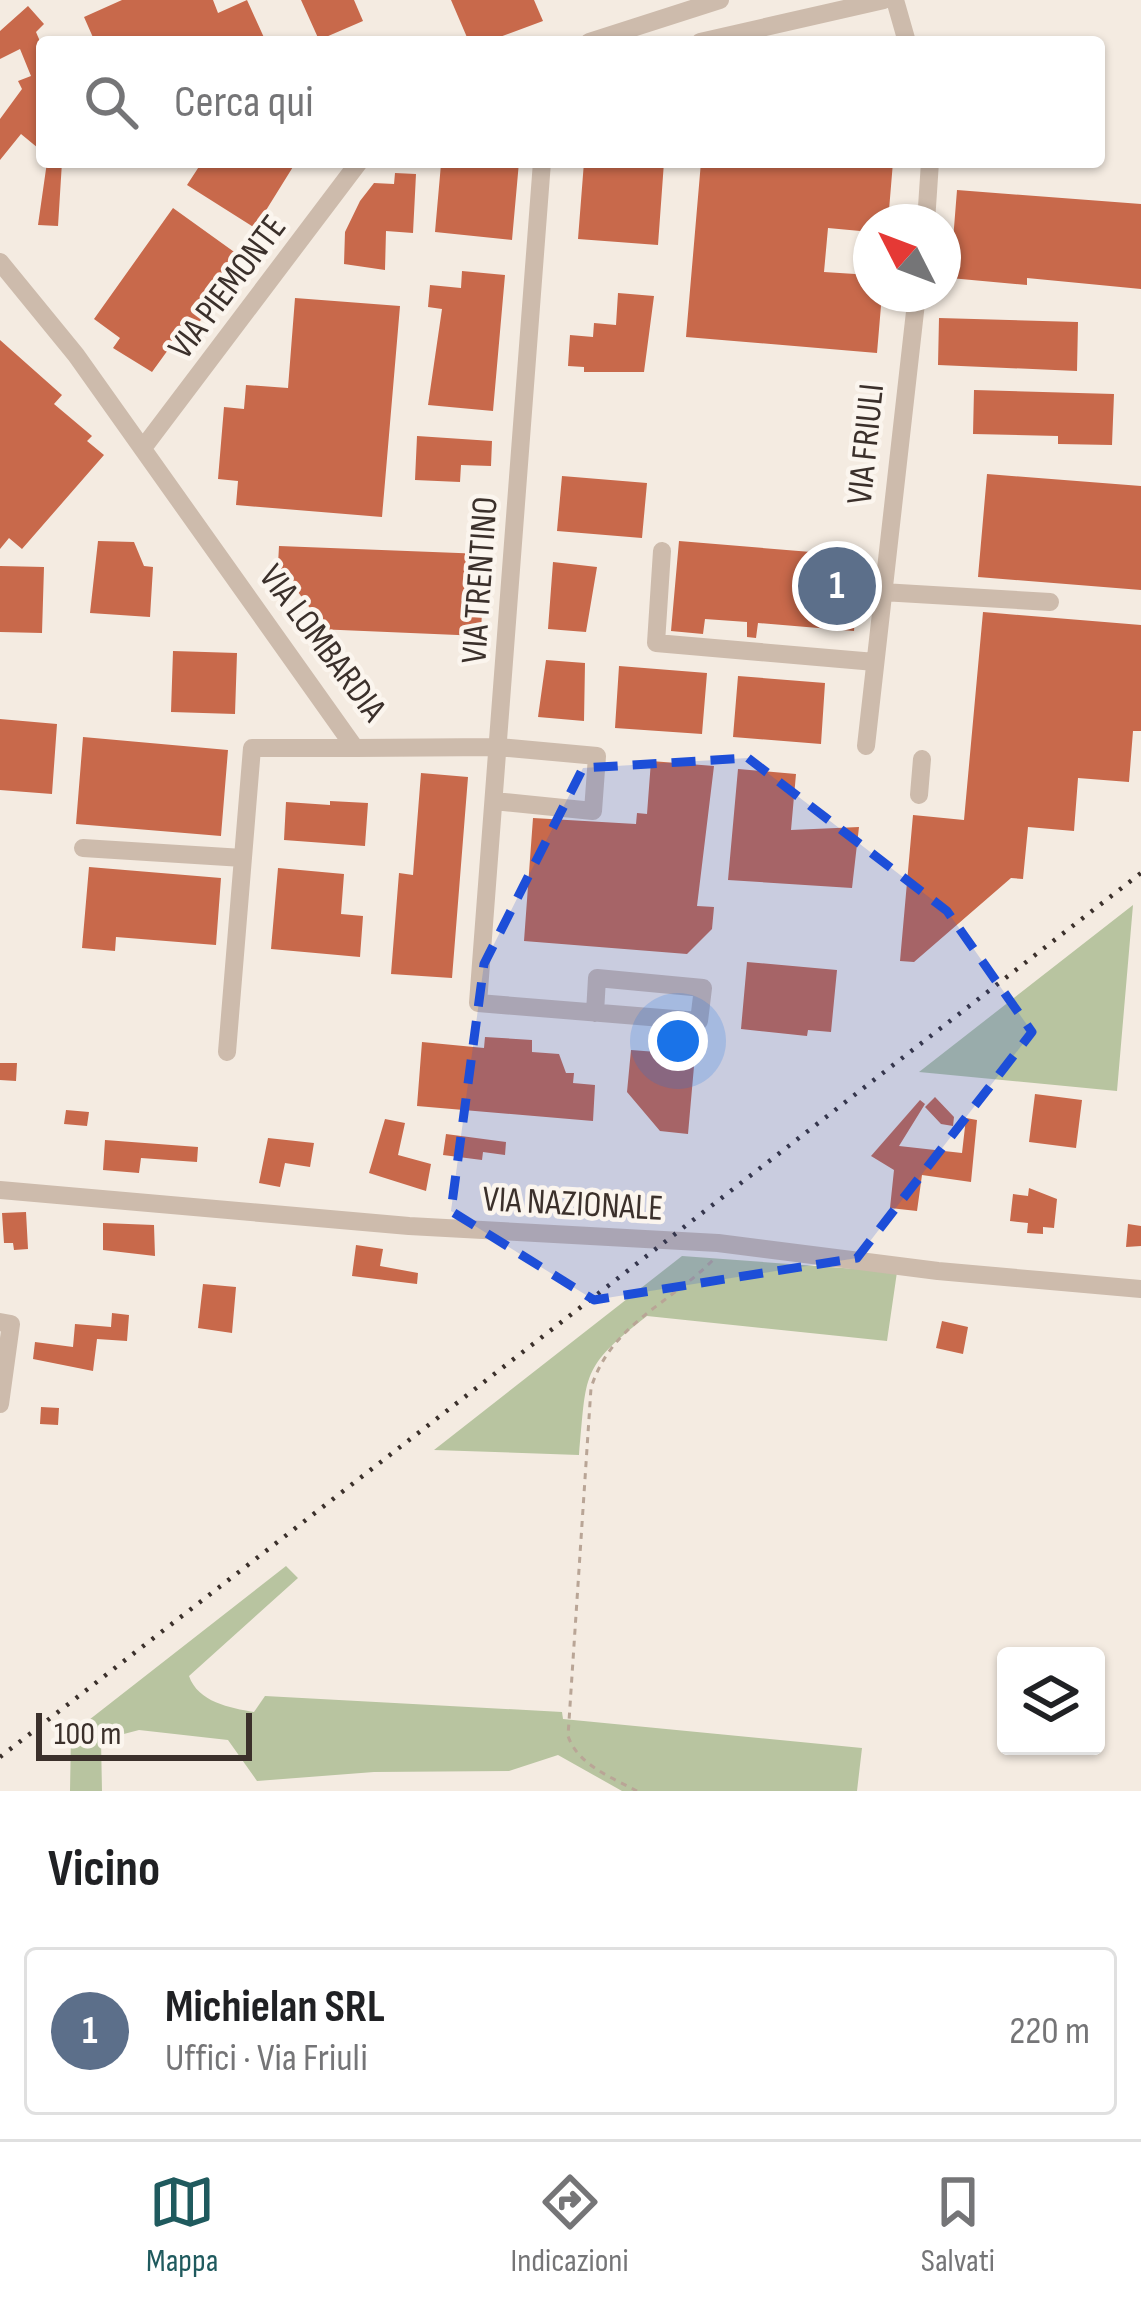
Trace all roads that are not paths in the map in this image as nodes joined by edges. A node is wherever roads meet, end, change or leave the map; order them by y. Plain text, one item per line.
1 (720, 0) edge
2 (884, 0) edge
3 (896, 0) edge
4 (608, 36) edge
5 (726, 36) edge
6 (906, 36) edge
7 (354, 168) edge
8 (542, 168) edge
9 (930, 168) edge
10 (927, 204) edge
11 (0, 262) edge
12 (914, 312) edge
13 (143, 448) junction
14 (662, 551) dead end
15 (882, 592) junction
16 (1050, 602) dead end
17 (874, 662) junction
18 (866, 746) dead end
19 (498, 747) junction
20 (355, 748) junction
21 (922, 759) dead end
22 (920, 795) dead end
23 (494, 801) junction
24 (82, 848) dead end
25 (242, 858) junction
26 (595, 1012) junction
27 (227, 1052) dead end
28 (0, 1190) edge
29 (1141, 1288) edge
30 (0, 1322) edge
31 (0, 1404) edge

1 - 4 street
2 - 5 street
3 - 6 street
7 - 13 street, VIA PIEMONTE
8 - 19 street, VIA TRENTINO
9 - 10 street
11 - 13 street, VIA LOMBARDIA
12 - 15 street, VIA FRIULI
13 - 20 street, VIA LOMBARDIA
14 - 17 street
15 - 16 street
15 - 17 street, VIA FRIULI
17 - 18 street, VIA FRIULI
19 - 20 street, VIA LOMBARDIA
19 - 23 street, VIA TRENTINO
19 - 23 street, VIA LOMBARDIA
20 - 25 street
21 - 22 street
23 - 26 street, VIA TRENTINO
24 - 25 street
25 - 27 street
26 - 26 street
28 - 29 street, VIA NAZIONALE
30 - 31 street

